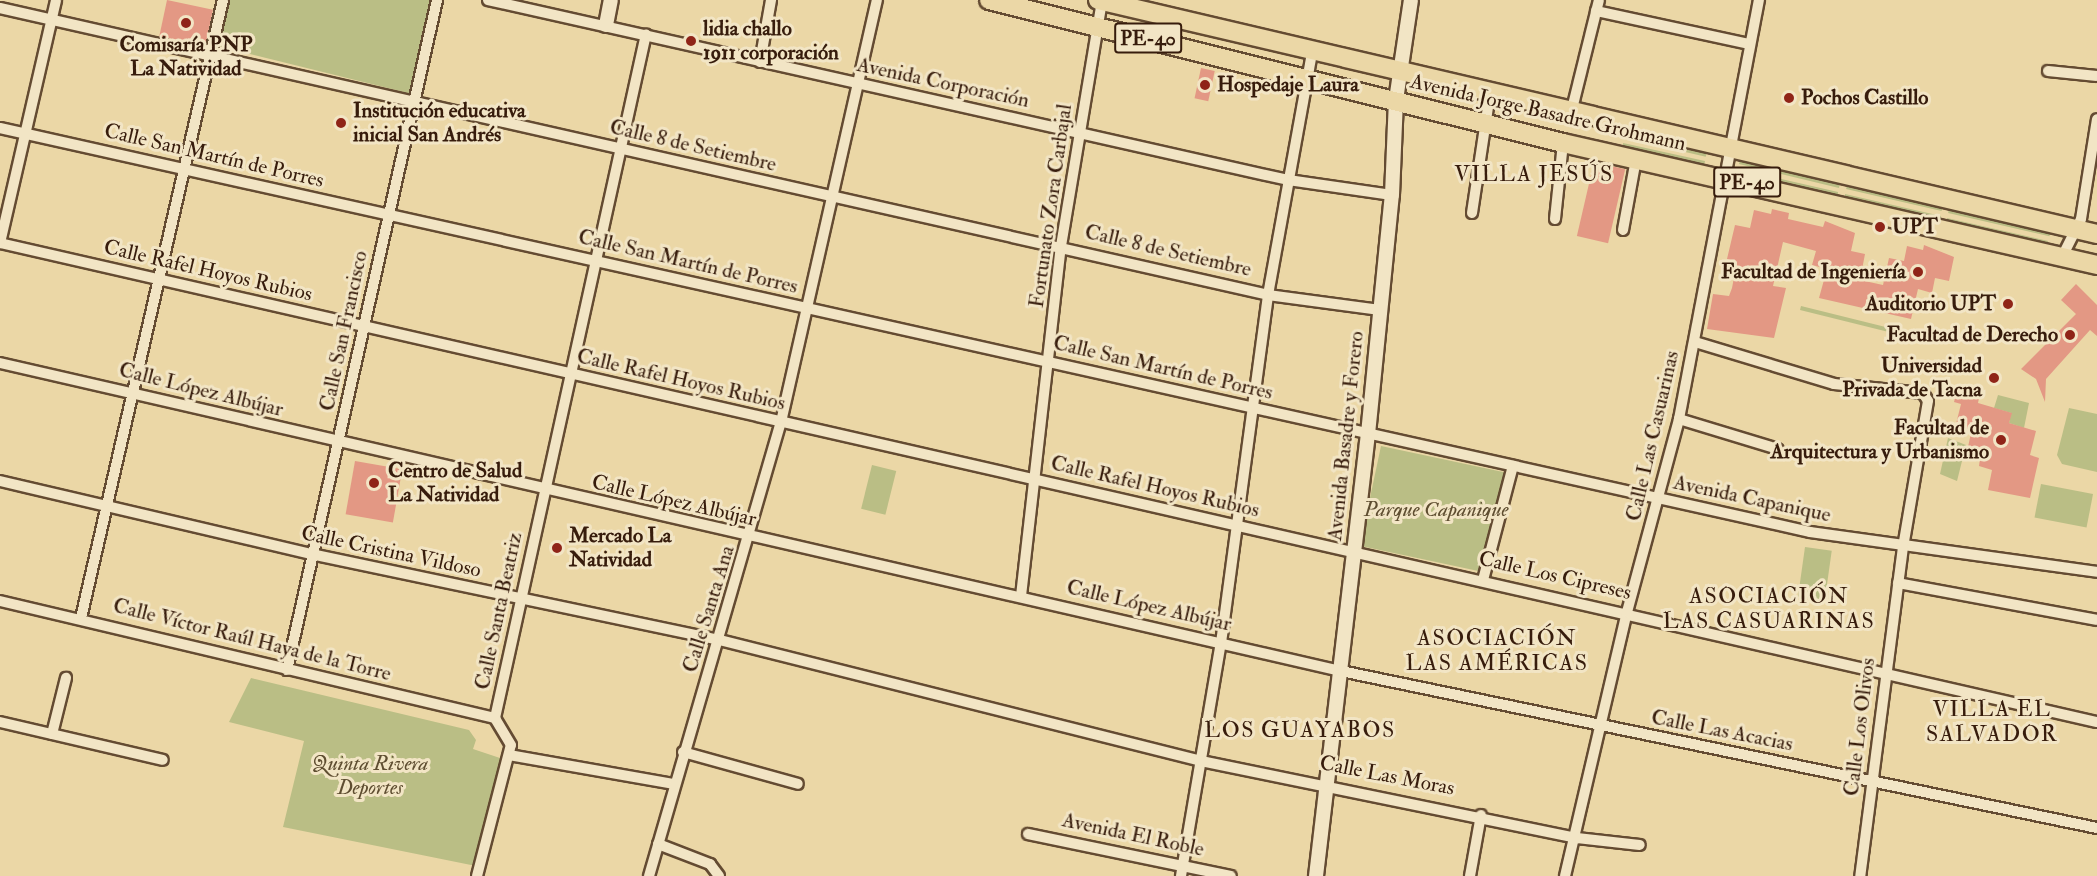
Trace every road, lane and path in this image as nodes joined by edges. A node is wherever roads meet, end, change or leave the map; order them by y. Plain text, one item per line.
1 (56, 0) edge
2 (223, 0) edge
3 (437, 0) edge
4 (488, 0) edge
5 (611, 0) edge
6 (771, 0) edge
7 (877, 0) edge
8 (989, 0) edge
9 (1100, 0) edge
10 (1410, 0) edge
11 (1759, 0) edge
12 (1597, 6) edge
13 (0, 8) edge
14 (52, 20) junction
15 (606, 25) junction
16 (1100, 26) junction
17 (646, 34) junction
18 (1749, 44) junction
19 (1312, 52) junction
20 (209, 55) junction
21 (760, 62) junction
22 (2048, 71) dead end
23 (1400, 73) junction
24 (2097, 76) edge
25 (1308, 77) junction
26 (860, 85) junction
27 (1490, 94) junction
28 (1396, 100) junction
29 (414, 103) junction
30 (1572, 113) junction
31 (2097, 119) edge
32 (1609, 121) junction
33 (1485, 122) junction
34 (0, 128) edge
35 (1078, 132) junction
36 (26, 134) junction
37 (1563, 143) junction
38 (1729, 149) junction
39 (622, 150) junction
40 (1604, 151) junction
41 (1636, 159) junction
42 (183, 169) junction
43 (1727, 178) junction
44 (1288, 180) junction
45 (1392, 195) junction
46 (832, 197) junction
47 (1472, 213) dead end
48 (389, 215) junction
49 (1555, 219) dead end
50 (1623, 230) dead end
51 (2078, 230) junction
52 (2097, 234) edge
53 (0, 243) edge
54 (1061, 246) junction
55 (2062, 257) junction
56 (597, 261) junction
57 (2097, 265) edge
58 (159, 279) junction
59 (1268, 295) junction
60 (808, 309) junction
61 (1380, 310) junction
62 (365, 328) junction
63 (1695, 342) junction
64 (0, 363) edge
65 (1051, 363) junction
66 (573, 375) junction
67 (132, 392) junction
68 (1252, 408) junction
69 (1679, 419) junction
70 (782, 422) junction
71 (1368, 434) junction
72 (339, 444) junction
73 (1779, 449) dead end
74 (1513, 466) junction
75 (1035, 480) junction
76 (0, 481) edge
77 (545, 491) junction
78 (1660, 499) junction
79 (106, 506) junction
80 (1234, 525) junction
81 (751, 538) junction
82 (1903, 547) junction
83 (1354, 551) junction
84 (311, 554) junction
85 (2097, 572) edge
86 (1483, 580) junction
87 (1898, 584) junction
88 (1021, 596) junction
89 (521, 600) junction
90 (0, 601) edge
91 (1627, 612) junction
92 (81, 618) junction
93 (2097, 620) edge
94 (720, 640) junction
95 (1221, 643) junction
96 (287, 670) junction
97 (1341, 671) junction
98 (1886, 673) junction
99 (66, 678) dead end
100 (495, 718) junction
101 (0, 722) edge
102 (2097, 722) edge
103 (1601, 727) junction
104 (52, 734) junction
105 (1093, 735) joint
106 (683, 752) junction
107 (509, 755) junction
108 (164, 760) dead end
109 (1201, 761) junction
110 (1872, 782) junction
111 (674, 784) junction
112 (798, 784) dead end
113 (1327, 784) junction
114 (1481, 814) junction
115 (2097, 828) edge
116 (1028, 834) dead end
117 (1577, 838) junction
118 (658, 844) junction
119 (1640, 845) dead end
120 (1182, 870) edge
121 (477, 876) edge
122 (649, 876) edge
123 (719, 876) edge
124 (1231, 876) edge
125 (1316, 876) edge
126 (1470, 876) edge
127 (1565, 876) edge
128 (1860, 876) edge

1 - 14 street
2 - 20 street
3 - 29 street, Calle San Francisco
4 - 15 street, Avenida Corporación
5 - 15 street
6 - 21 street
7 - 26 street, Calle Santa Ana
8 - 16 highway, Avenida Jorge Basadre Grohmann / PE-40
9 - 16 street, Fortunato Zora Carbajal
9 - 19 highway, Avenida Jorge Basadre Grohmann / PE-40
10 - 23 street, Avenida Basadre y Forero
11 - 18 street, Calle Las Casuarinas
12 - 18 street
12 - 30 street
13 - 14 street, Calle 8 de Setiembre
14 - 20 street, Calle 8 de Setiembre
14 - 36 street
15 - 17 street, Avenida Corporación
16 - 25 highway, Avenida Jorge Basadre Grohmann / PE-40
16 - 35 street, Fortunato Zora Carbajal
17 - 21 street, Avenida Corporación
17 - 39 street, Calle Santa Beatriz
18 - 38 street, Calle Las Casuarinas
19 - 23 highway, Avenida Jorge Basadre Grohmann / PE-40
19 - 25 street
20 - 29 street, Calle 8 de Setiembre
20 - 42 street
21 - 26 street, Avenida Corporación
22 - 24 street
23 - 27 highway, Avenida Jorge Basadre Grohmann / PE-40
23 - 28 street, Avenida Basadre y Forero
25 - 28 highway, Avenida Jorge Basadre Grohmann / PE-40
25 - 44 street
26 - 35 street, Avenida Corporación
26 - 46 street, Calle Santa Ana
27 - 30 highway, Avenida Jorge Basadre Grohmann / PE-40
27 - 33 street
28 - 33 highway, Avenida Jorge Basadre Grohmann / PE-40
28 - 45 street, Avenida Basadre y Forero
29 - 39 street, Calle 8 de Setiembre
29 - 48 street, Calle San Francisco
30 - 32 highway, Avenida Jorge Basadre Grohmann / PE-40
31 - 51 street
32 - 38 highway, Avenida Jorge Basadre Grohmann / PE-40
32 - 40 highway
33 - 37 highway, Avenida Jorge Basadre Grohmann / PE-40
33 - 47 street
34 - 36 street, Calle San Martín de Porres
35 - 44 street, Avenida Corporación
35 - 54 street, Fortunato Zora Carbajal
36 - 42 street, Calle San Martín de Porres
36 - 53 street
37 - 40 highway, Avenida Jorge Basadre Grohmann / PE-40
37 - 49 street
38 - 43 street, Calle Las Casuarinas
38 - 51 highway, Avenida Jorge Basadre Grohmann / PE-40
39 - 46 street, Calle 8 de Setiembre
39 - 56 street, Calle Santa Beatriz
40 - 41 highway, Avenida Jorge Basadre Grohmann / PE-40
41 - 43 highway, Avenida Jorge Basadre Grohmann / PE-40
41 - 50 street
42 - 48 street, Calle San Martín de Porres
42 - 58 street
43 - 55 highway, Avenida Jorge Basadre Grohmann / PE-40
43 - 63 street, Calle Las Casuarinas
44 - 45 street, Avenida Corporación
44 - 59 street
45 - 61 street, Avenida Basadre y Forero
46 - 54 street, Calle 8 de Setiembre
46 - 60 street, Calle Santa Ana
48 - 56 street, Calle San Martín de Porres
48 - 62 street, Calle San Francisco
51 - 52 highway, Avenida Jorge Basadre Grohmann / PE-40
51 - 55 street
53 - 58 street, Calle Rafel Hoyos Rubios
54 - 59 street, Calle 8 de Setiembre
54 - 65 street, Fortunato Zora Carbajal
55 - 57 highway, Avenida Jorge Basadre Grohmann / PE-40
56 - 60 street, Calle San Martín de Porres
56 - 66 street, Calle Santa Beatriz
58 - 62 street, Calle Rafel Hoyos Rubios
58 - 67 street
59 - 61 street, Calle 8 de Setiembre
59 - 68 street
60 - 65 street, Calle San Martín de Porres
60 - 70 street, Calle Santa Ana
61 - 71 street, Avenida Basadre y Forero
62 - 66 street, Calle Rafel Hoyos Rubios
62 - 72 street, Calle San Francisco
63 - 69 street, Calle Las Casuarinas
63 - 82 street, Calle Los Olivos
64 - 67 street, Calle López Albújar
65 - 68 street, Calle San Martín de Porres
65 - 75 street, Fortunato Zora Carbajal
66 - 70 street, Calle Rafel Hoyos Rubios
66 - 77 street, Calle Santa Beatriz
67 - 72 street, Calle López Albújar
67 - 79 street
68 - 71 street, Calle San Martín de Porres
68 - 80 street
69 - 73 street
69 - 78 street, Calle Las Casuarinas
70 - 75 street, Calle Rafel Hoyos Rubios
70 - 81 street, Calle Santa Ana
71 - 74 street, Avenida Capanique
71 - 83 street, Avenida Basadre y Forero
72 - 77 street, Calle López Albújar
72 - 84 street, Calle San Francisco
74 - 78 street, Avenida Capanique
74 - 86 street
75 - 80 street, Calle Rafel Hoyos Rubios
75 - 88 street, Fortunato Zora Carbajal
76 - 79 street, Calle Cristina Vildoso
77 - 81 street, Calle López Albújar
77 - 89 street, Calle Santa Beatriz
78 - 82 street, Avenida Capanique
78 - 91 street, Calle Las Casuarinas
79 - 84 street, Calle Cristina Vildoso
79 - 92 street
80 - 83 street, Calle Rafel Hoyos Rubios
80 - 95 street
81 - 88 street, Calle López Albújar
81 - 94 street, Calle Santa Ana
82 - 85 street, Avenida Capanique
82 - 87 street, Calle Los Olivos
83 - 86 street, Calle Los Cipreses
83 - 97 street, Avenida Basadre y Forero
84 - 89 street, Calle Cristina Vildoso
84 - 96 street, Calle San Francisco
86 - 91 street, Calle Los Cipreses
87 - 93 street
87 - 98 street, Calle Los Olivos
88 - 95 street, Calle López Albújar
89 - 94 street, Calle Cristina Vildoso
89 - 100 street, Calle Santa Beatriz
90 - 92 street, Calle Víctor Raúl Haya de la Torre
91 - 98 street, Calle Los Cipreses
91 - 103 street, Calle Las Casuarinas
92 - 96 street, Calle Víctor Raúl Haya de la Torre
94 - 105 street, Calle Cristina Vildoso
94 - 106 street, Calle Santa Ana
95 - 97 street, Calle López Albújar
95 - 109 street
96 - 100 street, Calle Víctor Raúl Haya de la Torre
97 - 103 street, Calle Las Acacias
97 - 113 street, Avenida Basadre y Forero
98 - 102 street, Calle Los Cipreses
98 - 110 street, Calle Los Olivos
99 - 104 street
100 - 107 street, Calle Santa Beatriz
101 - 104 street
103 - 110 street, Calle Las Acacias
103 - 117 street, Calle Las Casuarinas
104 - 108 street
105 - 109 street, Calle Las Moras
106 - 111 street, Calle Santa Ana
106 - 112 street
107 - 111 street
107 - 121 street, Calle Santa Beatriz
109 - 113 street, Calle Las Moras
109 - 120 street
110 - 115 street, Calle Las Acacias
110 - 128 street, Calle Los Olivos
111 - 118 street, Calle Santa Ana
113 - 114 street, Calle Las Moras
113 - 125 street, Avenida Basadre y Forero
114 - 117 street, Calle Las Moras
114 - 126 street
116 - 120 street, Avenida El Roble
117 - 119 street, Calle Las Moras
117 - 127 street, Calle Las Casuarinas
118 - 122 street, Calle Santa Ana
118 - 123 street
120 - 124 street, Avenida El Roble

